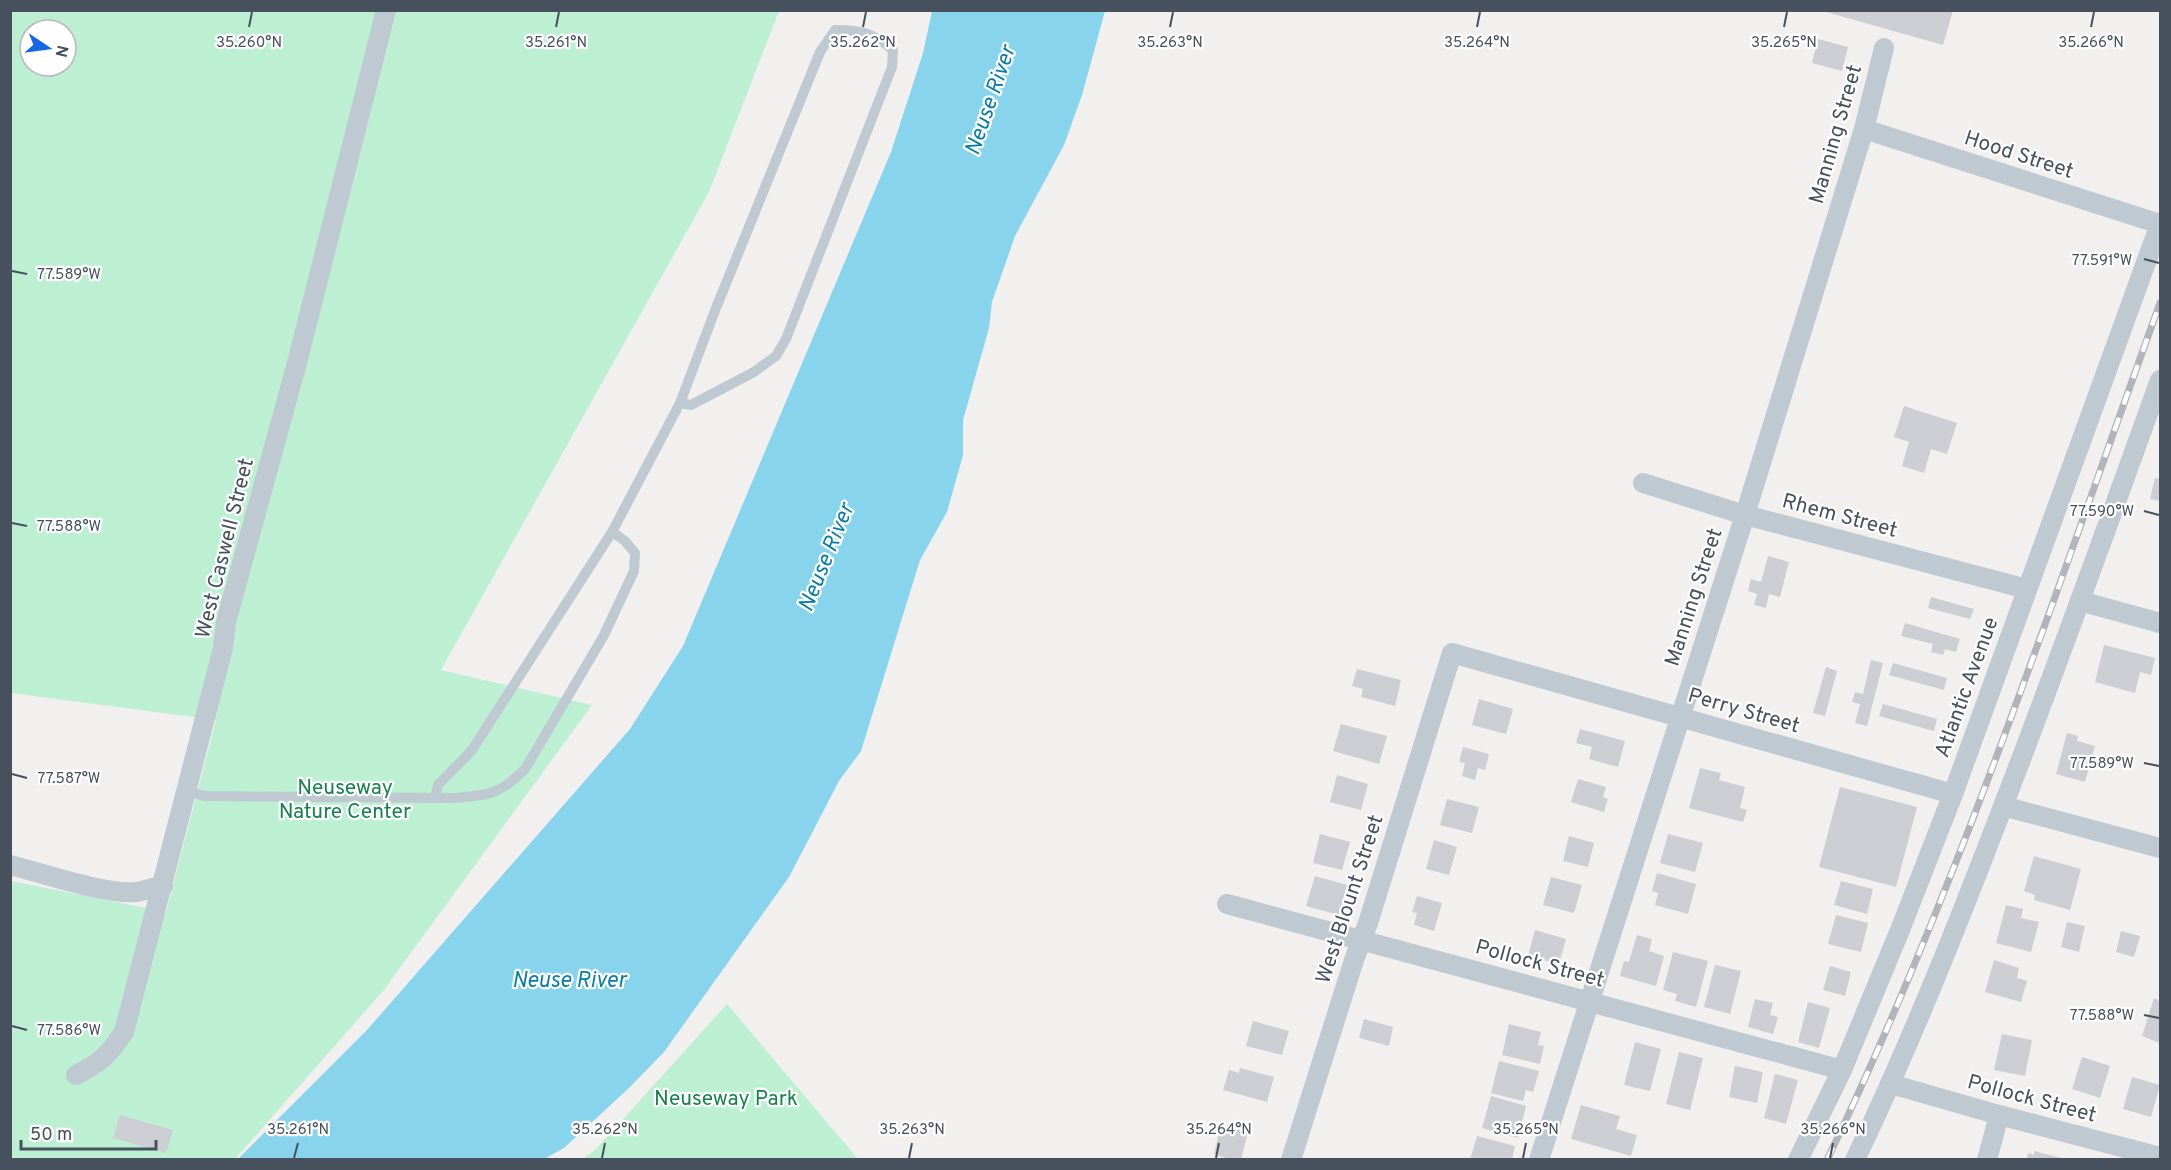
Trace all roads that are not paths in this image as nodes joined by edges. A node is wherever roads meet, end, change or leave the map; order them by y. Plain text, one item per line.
1 (386, 10) edge
2 (1884, 48) dead end
3 (1864, 129) junction
4 (2160, 224) edge
5 (2160, 380) edge
6 (680, 403) junction
7 (1643, 483) dead end
8 (1745, 515) junction
9 (612, 532) junction
10 (2027, 589) junction
11 (2080, 601) junction
12 (2160, 623) edge
13 (1452, 653) joint
14 (1679, 717) junction
15 (187, 791) junction
16 (1953, 794) junction
17 (435, 798) junction
18 (2003, 806) junction
19 (2160, 848) edge
20 (10, 865) edge
21 (163, 885) junction
22 (1227, 904) dead end
23 (1361, 941) junction
24 (1590, 1001) junction
25 (1842, 1070) junction
26 (76, 1075) dead end
27 (1892, 1084) junction
28 (1999, 1115) junction
29 (2160, 1157) edge
30 (1291, 1160) edge
31 (1539, 1160) edge
32 (1798, 1160) edge
33 (1855, 1160) edge
34 (1988, 1160) edge

1 - 15 street, West Caswell Street
2 - 3 street, Manning Street
3 - 4 street, Hood Street
3 - 8 street, Manning Street
4 - 10 street, Atlantic Avenue
5 - 11 street
6 - 6 lane
6 - 9 lane
7 - 8 street, Rhem Street
8 - 10 street, Rhem Street
8 - 14 street, Manning Street
9 - 17 lane
9 - 17 lane
10 - 16 street, Atlantic Avenue
11 - 12 street
11 - 18 street
13 - 14 street, Perry Street
13 - 23 street, West Blount Street
14 - 16 street, Perry Street
14 - 24 street, Manning Street
15 - 17 lane
15 - 21 street, West Caswell Street
16 - 25 street, Atlantic Avenue
18 - 19 street
18 - 27 street
20 - 21 street
21 - 26 street, West Caswell Street
22 - 23 street, Pollock Street
23 - 24 street, Pollock Street
23 - 30 street, West Blount Street
24 - 25 street, Pollock Street
24 - 31 street, Manning Street
25 - 32 street, Atlantic Avenue
27 - 28 street, Pollock Street
27 - 33 street
28 - 29 street, Pollock Street
28 - 34 street

